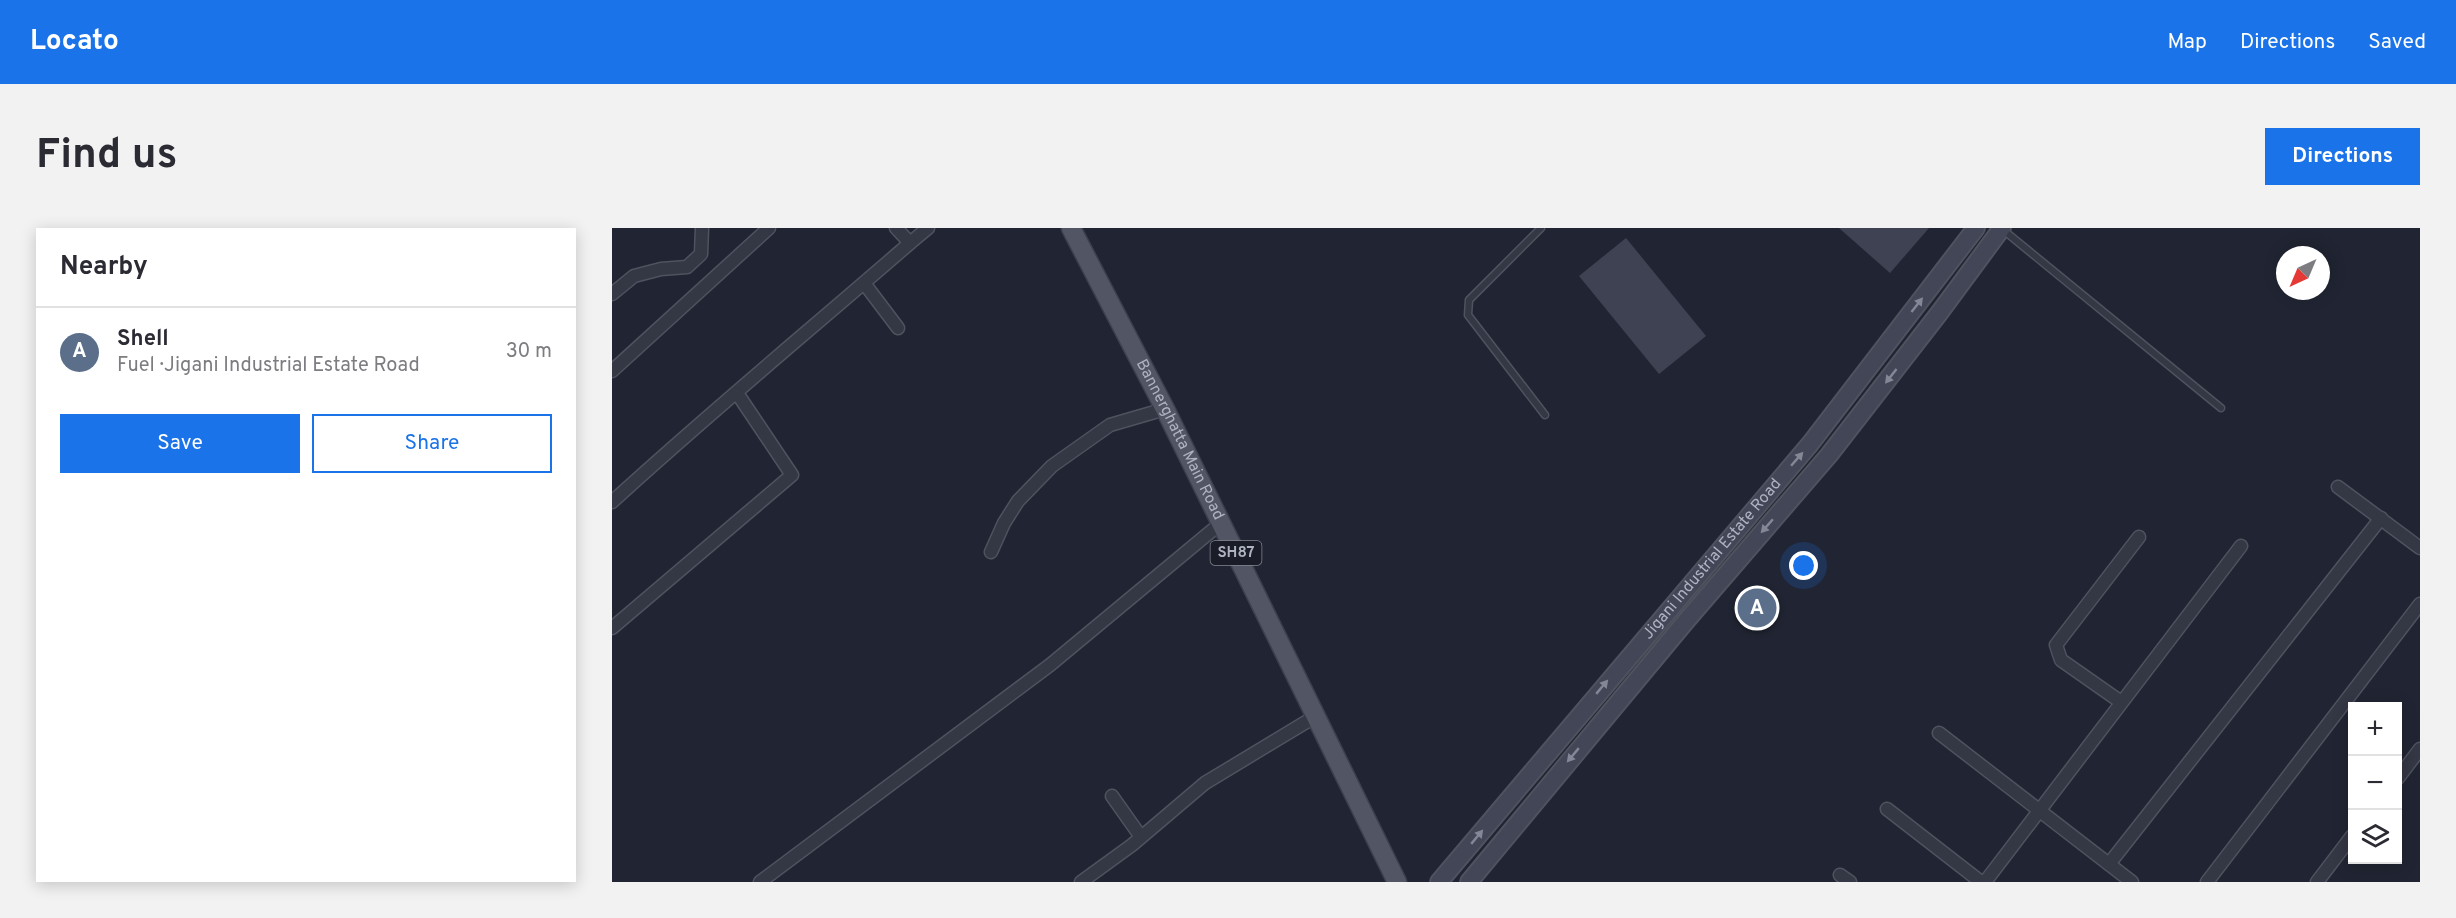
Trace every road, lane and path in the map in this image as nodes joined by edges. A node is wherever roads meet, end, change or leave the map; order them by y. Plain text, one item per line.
1 (702, 228) edge
2 (769, 228) edge
3 (896, 228) edge
4 (928, 228) edge
5 (1071, 228) edge
6 (1541, 228) edge
7 (1976, 228) edge
8 (2002, 228) edge
9 (910, 243) junction
10 (864, 283) junction
11 (612, 294) edge
12 (898, 328) dead end
13 (612, 371) edge
14 (737, 393) junction
15 (2222, 408) dead end
16 (1165, 409) junction
17 (1545, 415) dead end
18 (2338, 487) dead end
19 (612, 502) edge
20 (2381, 518) junction
21 (1221, 523) junction
22 (2139, 537) dead end
23 (2241, 546) dead end
24 (2420, 548) edge
25 (990, 552) dead end
26 (2420, 604) edge
27 (612, 628) edge
28 (2121, 702) junction
29 (1316, 716) junction
30 (1939, 733) dead end
31 (2420, 748) edge
32 (2402, 771) edge
33 (1112, 796) dead end
34 (1887, 809) dead end
35 (2039, 810) junction
36 (1141, 837) junction
37 (2348, 841) edge
38 (2109, 864) junction
39 (760, 882) edge
40 (1081, 882) edge
41 (1397, 882) edge
42 (1440, 882) edge
43 (1469, 882) edge
44 (1983, 882) edge
45 (2132, 882) edge
46 (2207, 882) edge
47 (2317, 882) edge

1 - 11 street
2 - 13 street
3 - 9 street
4 - 9 street
5 - 16 main road, Bannerghatta Main Road / SH87
6 - 17 lane
42 -> 7 main road, Jigani Industrial Estate Road
8 - 15 lane
8 -> 43 main road, Jigani Industrial Estate Road
9 - 10 street
10 - 12 street
10 - 14 street
14 - 19 street
14 - 27 street
16 - 21 main road, Bannerghatta Main Road / SH87
16 - 25 street
18 - 20 street
20 - 24 street
20 - 38 street
21 - 29 main road, Bannerghatta Main Road / SH87
21 - 39 street
22 - 28 street
23 - 28 street
26 - 46 street
28 - 35 street
29 - 36 street
29 - 41 main road, Bannerghatta Main Road / SH87
30 - 35 street
31 - 32 street
33 - 36 street
34 - 44 street
35 - 38 street
35 - 44 street
36 - 40 street
37 - 47 street
38 - 45 street

